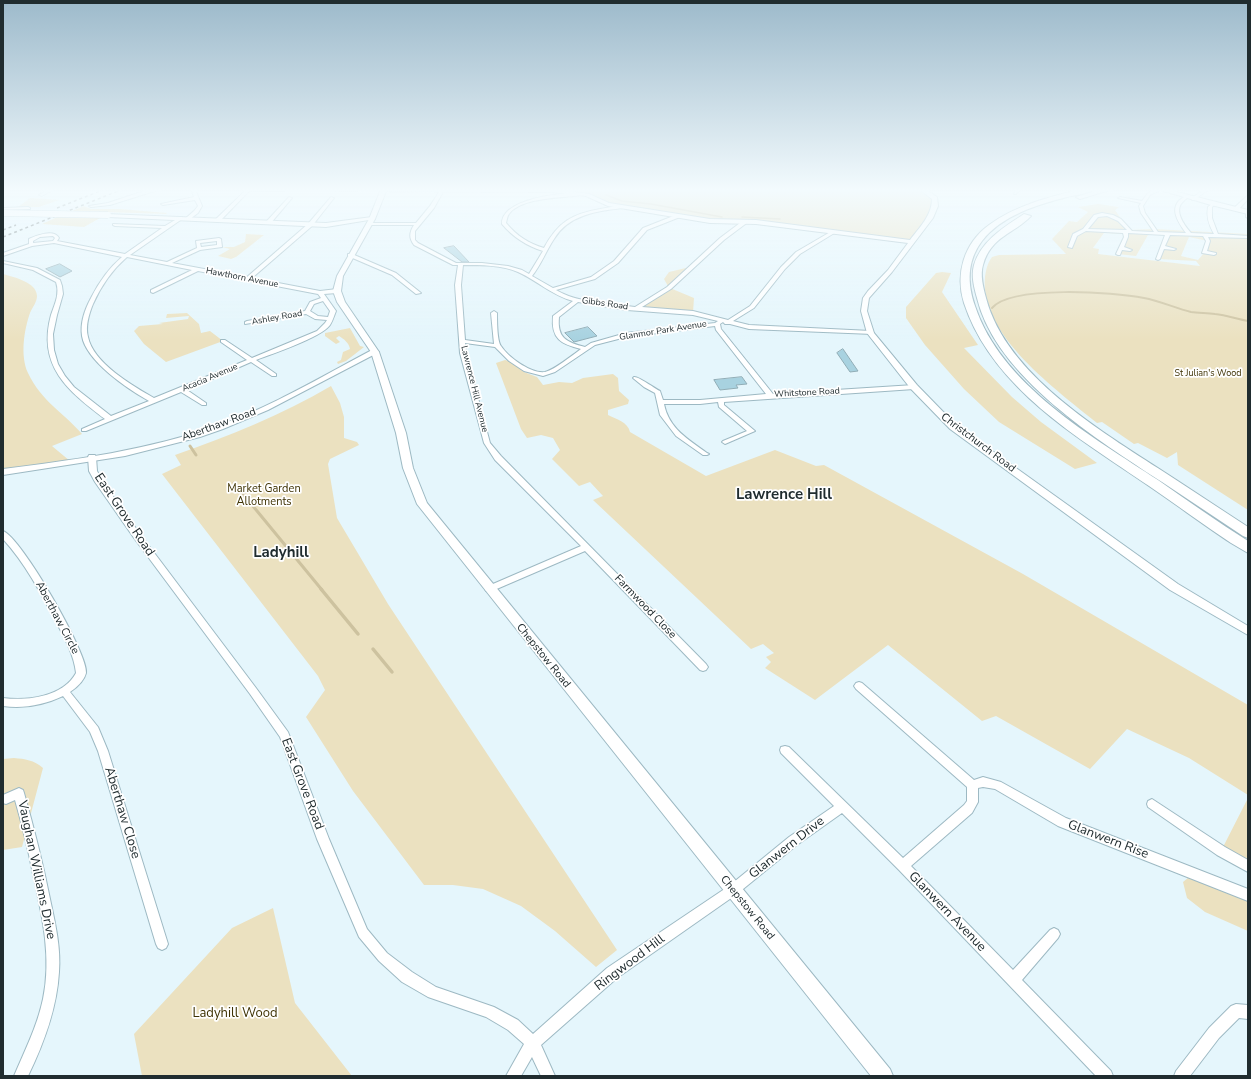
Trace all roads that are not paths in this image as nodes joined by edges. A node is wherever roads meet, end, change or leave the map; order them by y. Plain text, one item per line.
1 (149, 239) edge
2 (294, 239) edge
3 (359, 239) edge
4 (413, 239) edge
5 (523, 239) edge
6 (551, 239) edge
7 (637, 239) edge
8 (722, 239) edge
9 (821, 239) edge
10 (891, 239) edge
11 (914, 239) edge
12 (980, 239) edge
13 (996, 239) edge
14 (1074, 239) edge
15 (1125, 239) edge
16 (1165, 239) edge
17 (1207, 239) edge
18 (911, 242) junction
19 (1070, 247) dead end
20 (1162, 247) junction
21 (1120, 248) junction
22 (199, 249) dead end
23 (545, 250) junction
24 (1130, 250) dead end
25 (1174, 250) dead end
26 (1118, 254) dead end
27 (1214, 254) dead end
28 (350, 255) junction
29 (3, 256) edge
30 (127, 256) junction
31 (1158, 259) dead end
32 (3, 262) edge
33 (169, 263) junction
34 (461, 264) junction
35 (198, 269) junction
36 (530, 276) junction
37 (248, 279) junction
38 (552, 290) junction
39 (153, 291) dead end
40 (337, 291) junction
41 (320, 293) junction
42 (418, 293) dead end
43 (323, 299) junction
44 (577, 300) junction
45 (637, 308) junction
46 (307, 312) junction
47 (494, 312) dead end
48 (331, 319) junction
49 (722, 322) junction
50 (247, 324) dead end
51 (871, 333) junction
52 (462, 340) junction
53 (223, 341) dead end
54 (497, 346) junction
55 (587, 349) junction
56 (375, 352) junction
57 (251, 361) junction
58 (274, 375) dead end
59 (636, 378) dead end
60 (914, 386) junction
61 (183, 390) junction
62 (772, 396) junction
63 (721, 400) junction
64 (154, 401) junction
65 (661, 402) junction
66 (204, 404) dead end
67 (110, 419) junction
68 (84, 430) dead end
69 (725, 442) dead end
70 (487, 443) joint
71 (705, 454) dead end
72 (92, 458) junction
73 (3, 472) edge
74 (1248, 533) edge
75 (3, 534) edge
76 (586, 547) junction
77 (1248, 548) edge
78 (489, 590) junction
79 (1248, 632) edge
80 (703, 667) dead end
81 (859, 686) dead end
82 (64, 691) junction
83 (3, 702) edge
84 (785, 750) dead end
85 (972, 785) junction
86 (6, 799) dead end
87 (1152, 804) dead end
88 (841, 807) junction
89 (903, 866) junction
90 (1248, 866) edge
91 (733, 890) junction
92 (1248, 895) edge
93 (1054, 934) dead end
94 (162, 944) dead end
95 (1013, 980) junction
96 (1248, 1012) edge
97 (533, 1043) junction
98 (21, 1076) edge
99 (513, 1076) edge
100 (548, 1076) edge
101 (883, 1076) edge
102 (1106, 1076) edge
103 (1181, 1076) edge

1 - 30 street
2 - 37 street
3 - 28 main road
4 - 34 street, Gibbs Road
5 - 23 street
6 - 23 street
7 - 38 street
8 - 45 street
9 - 49 street
10 - 18 street
11 - 18 street, Christchurch Road
12 - 77 highway
13 - 74 highway
14 - 19 street
15 - 21 street
16 - 20 street
17 - 27 street
18 - 51 street, Christchurch Road
20 - 25 street
20 - 31 street
21 - 24 street
21 - 26 street
22 - 33 street
23 - 36 street
28 - 40 main road
28 - 42 street
29 - 30 street, Hawthorn Avenue
30 - 33 street, Hawthorn Avenue
30 - 64 street
32 - 67 street
33 - 35 street, Hawthorn Avenue
34 - 36 street, Gibbs Road
34 - 52 street, Lawrence Hill Avenue
35 - 37 street, Hawthorn Avenue
35 - 39 street
36 - 38 street, Gibbs Road
37 - 41 street, Hawthorn Avenue
38 - 44 street, Gibbs Road
40 - 41 street, Hawthorn Avenue
40 - 56 main road, Chepstow Road
41 - 43 street
43 - 46 street
43 - 48 street
44 - 45 street, Gibbs Road
44 - 55 street
45 - 49 street, Gibbs Road
46 - 48 street
46 - 50 street, Ashley Road
47 - 54 street
48 - 57 street, Acacia Avenue
49 - 51 street, Gibbs Road
49 - 55 street, Glanmor Park Avenue
49 - 62 street, Whitstone Road
51 - 60 street, Christchurch Road
52 - 54 street
52 - 70 street, Lawrence Hill Avenue
53 - 57 street
54 - 55 street, Glanmor Park Avenue
56 - 72 street, Aberthaw Road
56 - 78 main road, Chepstow Road
57 - 58 street
57 - 61 street, Acacia Avenue
59 - 65 street
60 - 62 street, Whitstone Road
60 - 79 street, Christchurch Road
61 - 64 street, Acacia Avenue
61 - 66 street
62 - 63 street
63 - 65 street
63 - 69 street
64 - 67 street, Acacia Avenue
65 - 71 street
67 - 68 street, Acacia Avenue
70 - 76 street, Farmwood Close
72 - 73 street, Aberthaw Road
72 - 97 street, East Grove Road
75 - 82 street, Aberthaw Circle
76 - 78 street
76 - 80 street, Farmwood Close
78 - 91 main road, Chepstow Road
81 - 85 street
82 - 83 street
82 - 94 street, Aberthaw Close
84 - 88 street, Glanwern Avenue
85 - 89 street
85 - 92 street, Glanwern Rise
86 - 98 street, Vaughan Williams Drive
87 - 90 street
88 - 89 street, Glanwern Avenue
88 - 91 street, Glanwern Drive
89 - 95 street, Glanwern Avenue
91 - 97 street, Ringwood Hill
91 - 101 main road, Chepstow Road
93 - 95 street
95 - 102 street, Glanwern Avenue
96 - 103 street
97 - 99 street, Ringwood Hill
97 - 100 street

